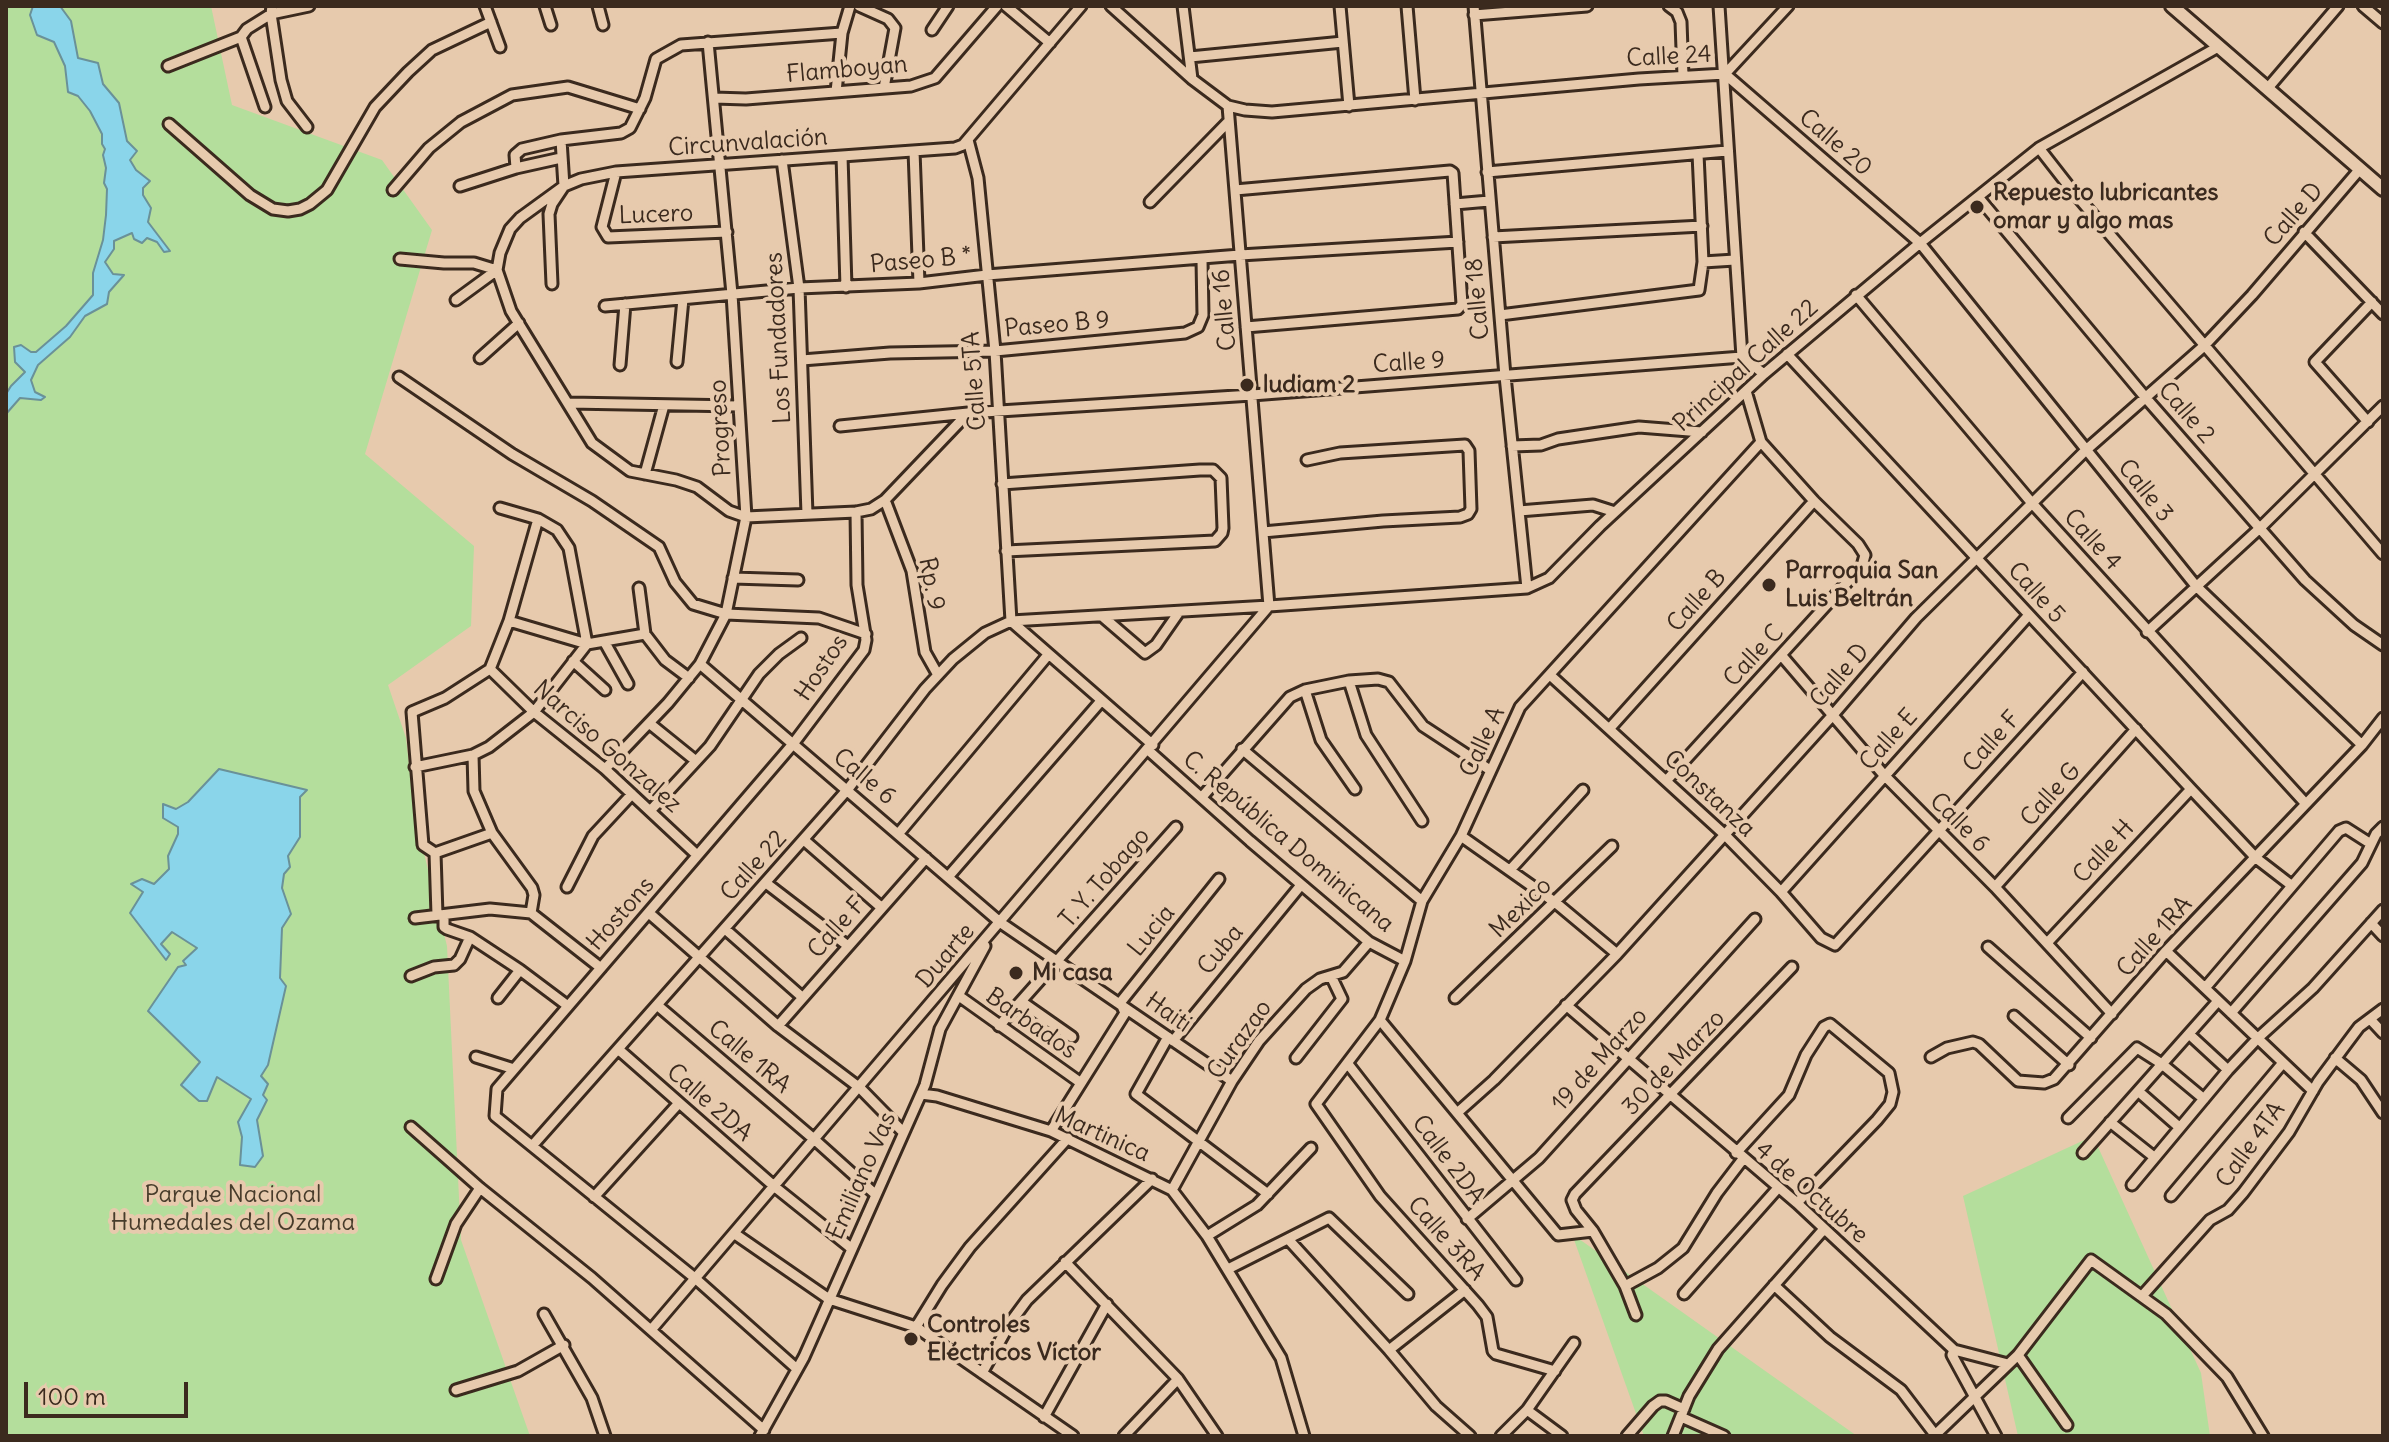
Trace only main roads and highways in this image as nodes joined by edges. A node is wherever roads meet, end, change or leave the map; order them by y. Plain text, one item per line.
1 (2172, 6) edge
2 (2383, 189) edge

1 - 2 main road

